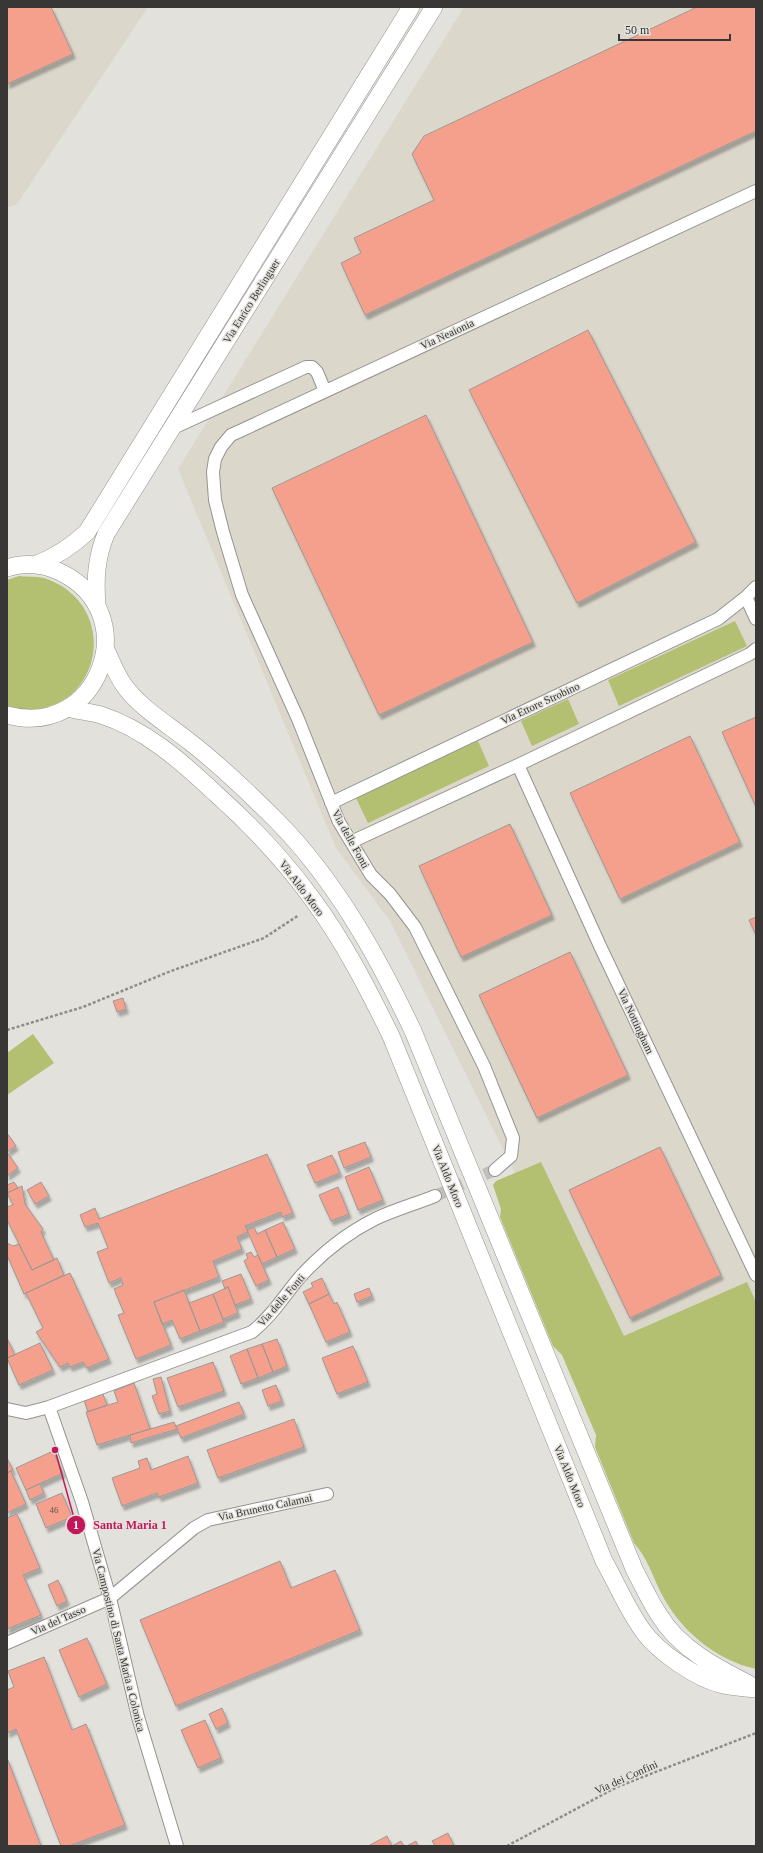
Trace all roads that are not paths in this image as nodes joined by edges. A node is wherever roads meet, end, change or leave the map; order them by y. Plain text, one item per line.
1 (411, 7) edge
2 (434, 7) edge
3 (756, 191) edge
4 (325, 391) junction
5 (171, 429) junction
6 (223, 532) joint
7 (35, 565) junction
8 (7, 568) edge
9 (756, 587) edge
10 (746, 597) junction
11 (97, 604) junction
12 (756, 619) edge
13 (756, 649) edge
14 (106, 650) junction
15 (68, 708) junction
16 (7, 715) edge
17 (518, 765) junction
18 (330, 803) junction
19 (351, 842) junction
20 (495, 1170) tunnel mouth
21 (435, 1196) tunnel mouth
22 (756, 1275) edge
23 (49, 1407) junction
24 (7, 1409) edge
25 (327, 1494) dead end
26 (110, 1598) junction
27 (7, 1643) edge
28 (756, 1688) edge
29 (177, 1846) edge

1 - 7 street, Via Enrico Berlinguer
2 - 5 street, Via Enrico Berlinguer
3 - 4 street, Via Neaionia
4 - 5 street
4 - 6 street, Via Neaionia
5 - 11 street, Via Enrico Berlinguer
6 - 18 street, Via delle Fonti
7 - 8 street
7 - 11 street
9 - 10 street, Via Ettore Strobino
10 - 12 street
10 - 18 street, Via Ettore Strobino
11 - 14 street
13 - 17 street
14 - 15 street
14 - 28 street, Via Aldo Moro
15 - 16 street
15 - 28 street, Via Aldo Moro
17 - 19 street
17 - 22 street, Via Nottingham
18 - 19 street, Via delle Fonti
19 - 20 street, Via delle Fonti
21 - 23 street, Via delle Fonti
23 - 24 street
23 - 26 street, Via Campostino di Santa Maria a Colonica
25 - 26 street, Via Brunetto Calamai
26 - 27 street, Via del Tasso
26 - 29 street, Via Campostino di Santa Maria a Colonica

